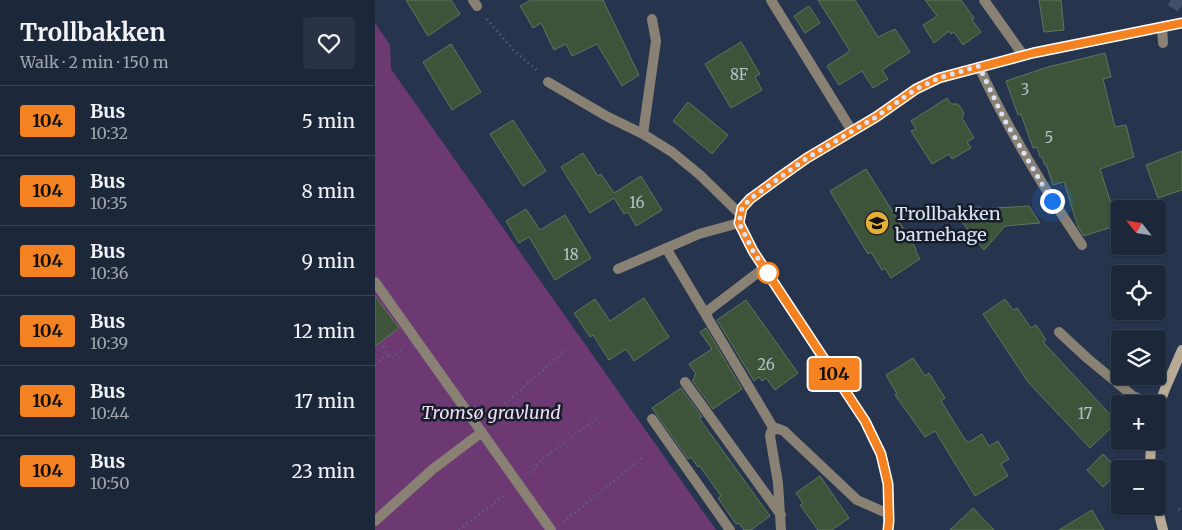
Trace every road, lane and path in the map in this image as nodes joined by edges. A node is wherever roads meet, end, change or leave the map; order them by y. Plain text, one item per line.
1 (771, 0) edge
2 (984, 0) edge
3 (475, 3) edge
4 (652, 19) dead end
5 (1182, 23) edge
6 (1162, 26) junction
7 (1163, 43) dead end
8 (1023, 55) junction
9 (979, 66) junction
10 (548, 82) joint
11 (852, 131) junction
12 (643, 134) junction
13 (739, 219) junction
14 (1082, 245) dead end
15 (666, 248) junction
16 (764, 268) junction
17 (619, 269) dead end
18 (375, 282) edge
19 (705, 313) junction
20 (1059, 332) dead end
21 (417, 341) junction
22 (383, 347) dead end
23 (569, 347) dead end
24 (1182, 350) edge
25 (388, 354) junction
26 (375, 364) edge
27 (685, 382) dead end
28 (1132, 395) edge
29 (1161, 395) edge
30 (651, 419) dead end
31 (480, 429) junction
32 (774, 429) junction
33 (642, 458) dead end
34 (889, 514) junction
35 (1159, 515) edge
36 (781, 516) junction
37 (375, 521) edge
38 (561, 524) dead end
39 (551, 530) edge
40 (730, 530) edge
41 (781, 530) edge
42 (888, 530) edge
43 (1163, 530) edge

1 - 11 street
2 - 8 street
3 - 10 path
4 - 12 street
5 - 6 street
6 - 7 street
6 - 8 street
8 - 9 street
9 - 11 street
9 - 14 street
10 - 12 street
11 - 13 street
12 - 13 street
13 - 15 street
13 - 16 street
15 - 17 street
15 - 19 street
16 - 19 street
16 - 34 street
18 - 21 street
19 - 32 street
20 - 28 street
21 - 25 path
21 - 31 street
22 - 25 path
23 - 31 path
24 - 29 street
25 - 26 path
27 - 36 street
30 - 40 street
31 - 37 street
31 - 39 street
32 - 34 street
32 - 36 street
33 - 38 path
34 - 42 street
35 - 43 street
36 - 41 street

